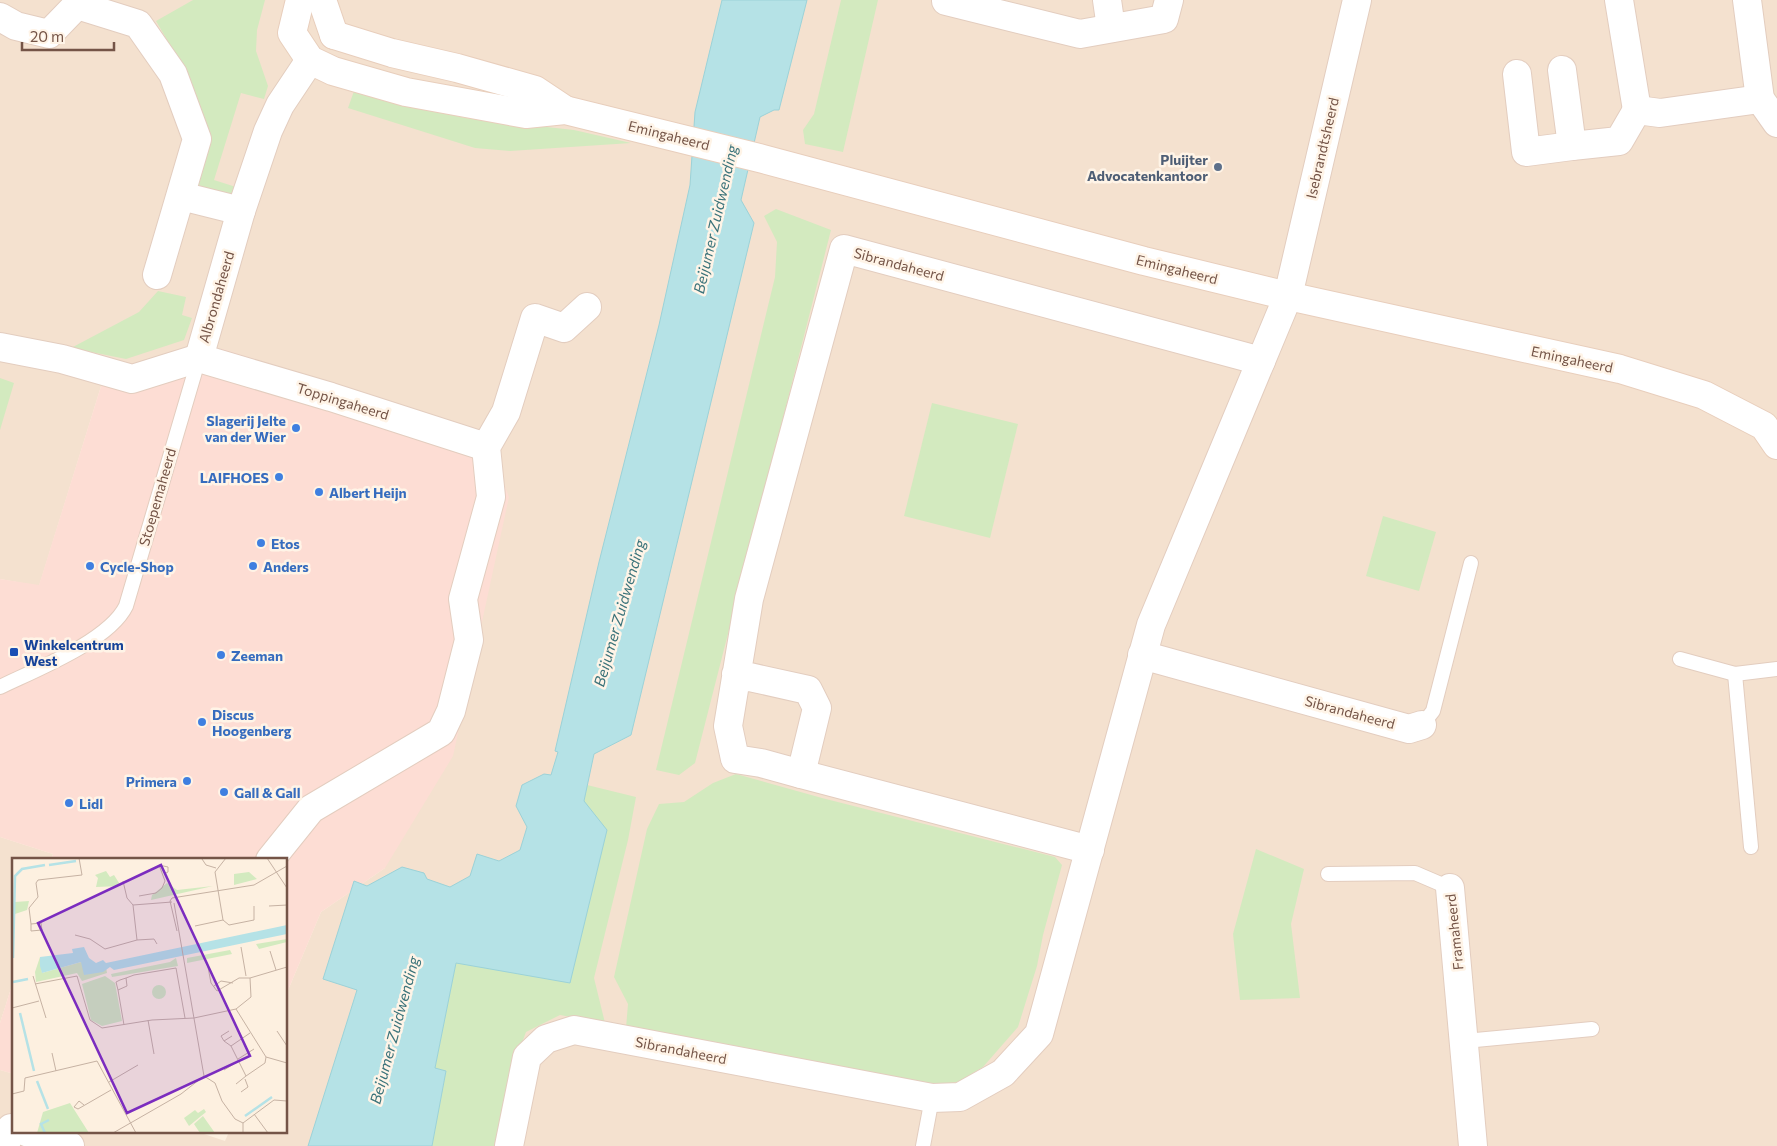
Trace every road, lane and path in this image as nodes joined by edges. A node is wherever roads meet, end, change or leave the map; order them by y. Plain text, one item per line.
1 (300, 0) edge
2 (322, 0) edge
3 (1107, 0) edge
4 (1169, 0) edge
5 (1357, 0) edge
6 (1620, 0) edge
7 (1747, 0) edge
8 (946, 1) edge
9 (77, 3) edge
10 (0, 17) edge
11 (1112, 28) junction
12 (334, 35) junction
13 (310, 60) junction
14 (1562, 70) dead end
15 (1517, 74) dead end
16 (1760, 100) junction
17 (565, 110) junction
18 (1637, 110) junction
19 (1777, 124) edge
20 (1572, 146) junction
21 (181, 196) junction
22 (241, 211) junction
23 (157, 275) dead end
24 (1288, 296) junction
25 (587, 307) dead end
26 (0, 347) edge
27 (199, 358) junction
28 (1261, 361) junction
29 (1773, 429) edge
30 (486, 447) junction
31 (1471, 563) dead end
32 (1142, 655) junction
33 (1680, 659) dead end
34 (1777, 670) edge
35 (736, 674) junction
36 (1736, 674) junction
37 (0, 687) edge
38 (1422, 725) joint
39 (800, 774) junction
40 (1751, 847) dead end
41 (1090, 850) junction
42 (272, 858) edge
43 (1328, 874) dead end
44 (1450, 888) joint
45 (1592, 1029) dead end
46 (1465, 1041) junction
47 (932, 1098) junction
48 (12, 1128) edge
49 (32, 1134) edge
50 (5, 1146) edge
51 (70, 1146) edge
52 (509, 1146) edge
53 (923, 1146) edge
54 (1473, 1146) edge

1 - 13 street
2 - 12 street
3 - 11 street
4 - 11 street
5 - 24 street, Isebrandtsheerd
6 - 18 street
7 - 16 street
8 - 11 street
9 - 10 street
9 - 21 street
12 - 13 street
12 - 17 street, Emingaheerd
13 - 17 street, Emingaheerd
13 - 22 street, Albrondaheerd
14 - 20 street
15 - 20 street
16 - 18 street
16 - 19 street
17 - 24 street, Emingaheerd
18 - 20 street
21 - 22 street
21 - 23 street
22 - 27 street, Albrondaheerd
24 - 28 street, Sibrandaheerd
24 - 29 street, Emingaheerd
25 - 30 street
26 - 27 street, Albrondaheerd
27 - 30 street, Toppingaheerd
27 - 37 lane, Stoepemaheerd
28 - 32 street, Sibrandaheerd
28 - 35 street, Sibrandaheerd
30 - 42 street
31 - 38 lane, Sibrandaheerd
32 - 38 street, Sibrandaheerd
32 - 41 street, Sibrandaheerd
33 - 36 lane
34 - 36 lane
35 - 39 street, Sibrandaheerd
35 - 39 street
36 - 40 lane
39 - 41 street, Sibrandaheerd
41 - 47 street, Sibrandaheerd
43 - 44 lane, Framaheerd
44 - 46 street, Framaheerd
45 - 46 lane
46 - 54 street, Framaheerd
47 - 52 street, Sibrandaheerd
47 - 53 lane
48 - 50 street
49 - 51 street

